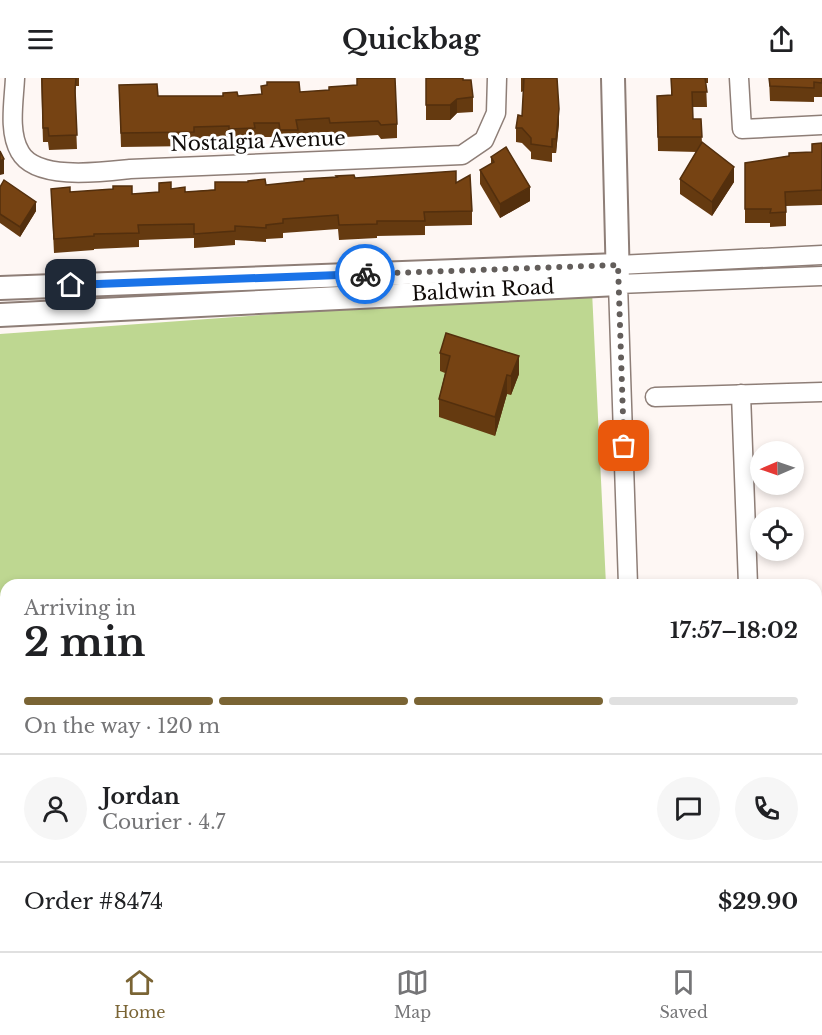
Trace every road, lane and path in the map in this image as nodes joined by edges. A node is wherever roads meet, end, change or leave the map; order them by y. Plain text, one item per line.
1 (15, 78) edge
2 (497, 78) edge
3 (613, 78) edge
4 (739, 78) edge
5 (822, 125) edge
6 (822, 255) edge
7 (618, 274) junction
8 (822, 276) edge
9 (0, 288) edge
10 (0, 315) edge
11 (822, 392) edge
12 (741, 394) junction
13 (655, 397) dead end
14 (628, 579) edge
15 (748, 579) edge

1 - 2 street, Nostalgia Avenue
3 - 7 main road
4 - 5 street
6 - 7 street, Baldwin Road
7 - 8 street, Baldwin Road
7 - 9 main road, Baldwin Road
7 - 10 main road, Baldwin Road
7 - 14 street
11 - 12 street
12 - 13 street
12 - 15 street

